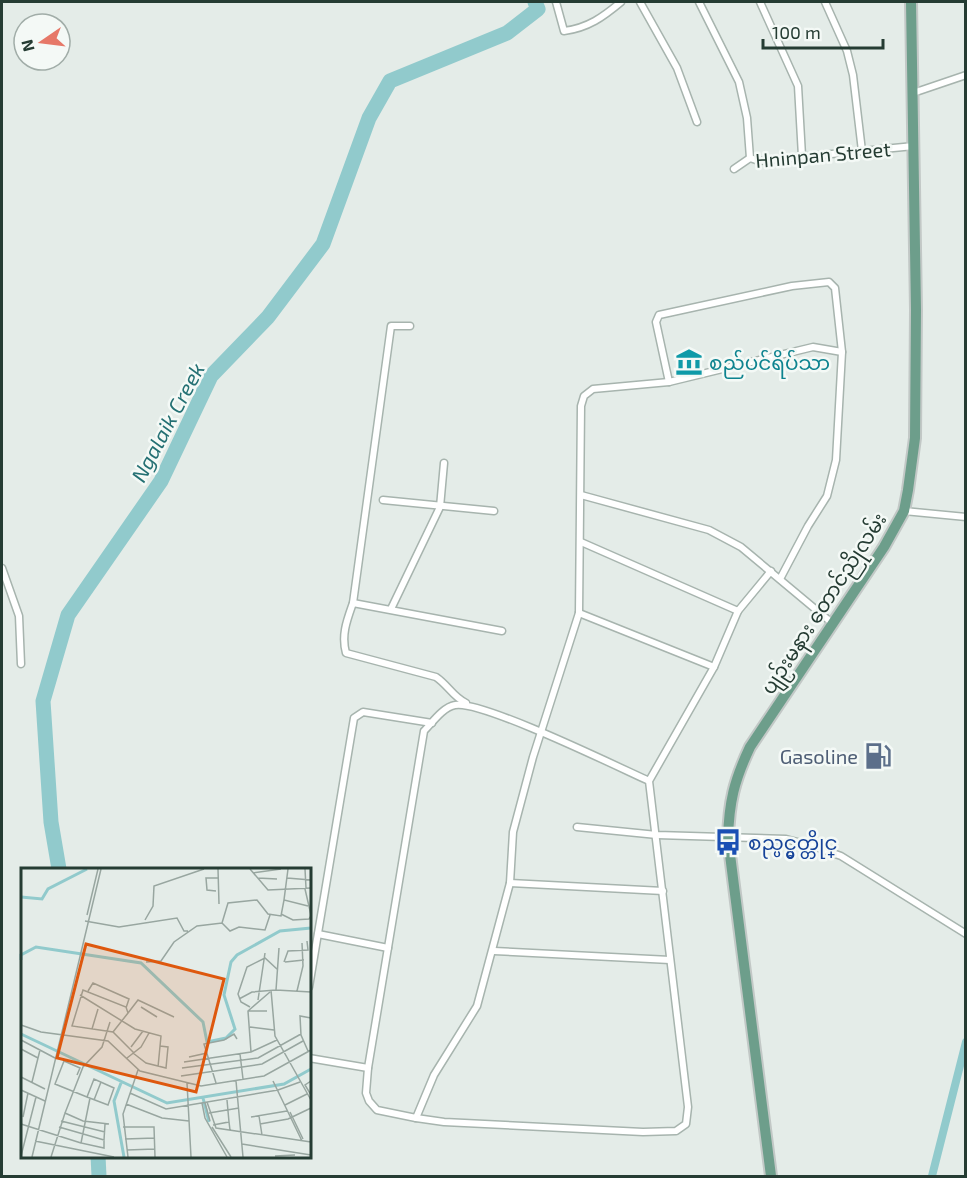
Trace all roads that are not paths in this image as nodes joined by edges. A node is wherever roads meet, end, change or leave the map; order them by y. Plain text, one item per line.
1 (556, 2) edge
2 (621, 2) edge
3 (640, 2) edge
4 (699, 2) edge
5 (760, 2) edge
6 (825, 2) edge
7 (911, 2) edge
8 (966, 75) edge
9 (913, 93) junction
10 (697, 122) dead end
11 (914, 146) junction
12 (862, 151) junction
13 (802, 156) junction
14 (750, 158) junction
15 (734, 169) dead end
16 (410, 326) dead end
17 (842, 352) junction
18 (669, 382) junction
19 (444, 463) dead end
20 (581, 495) junction
21 (383, 500) dead end
22 (440, 506) junction
23 (494, 511) dead end
24 (904, 511) junction
25 (966, 517) edge
26 (581, 542) junction
27 (2, 568) edge
28 (771, 571) junction
29 (780, 579) junction
30 (353, 603) junction
31 (391, 609) junction
32 (738, 611) junction
33 (579, 613) junction
34 (832, 623) junction
35 (502, 631) dead end
36 (21, 664) dead end
37 (714, 667) junction
38 (466, 703) junction
39 (432, 723) junction
40 (541, 732) junction
41 (648, 780) junction
42 (577, 827) dead end
43 (657, 835) junction
44 (728, 839) junction
45 (510, 883) junction
46 (663, 891) junction
47 (318, 934) junction
48 (966, 934) edge
49 (388, 948) junction
50 (494, 951) junction
51 (670, 960) junction
52 (310, 981) edge
53 (310, 1058) edge
54 (368, 1068) junction
55 (416, 1118) junction
56 (771, 1176) edge

1 - 2 street
3 - 10 street
4 - 14 street
5 - 13 street
6 - 12 street
7 - 9 main road, ပျဉ်းမနား တောင်ညိုလမ်း
8 - 9 street
9 - 11 main road, ပျဉ်းမနား တောင်ညိုလမ်း
11 - 12 street, Hninpan Street
11 - 24 main road, ပျဉ်းမနား တောင်ညိုလမ်း
12 - 13 street, Hninpan Street
13 - 14 street, Hninpan Street
14 - 15 street, Hninpan Street
16 - 30 street
17 - 18 street
17 - 18 street
17 - 29 street
18 - 20 street
19 - 22 street
20 - 26 street
20 - 28 street
21 - 22 street
22 - 23 street
22 - 31 street
24 - 25 street
24 - 34 main road, ပျဉ်းမနား တောင်ညိုလမ်း
26 - 32 street
26 - 33 street
27 - 36 street
28 - 29 street
28 - 32 street
29 - 34 street
30 - 31 street
30 - 38 street
31 - 35 street
32 - 37 street
33 - 37 street
33 - 40 street
34 - 44 main road, ပျဉ်းမနား တောင်ညိုလမ်း
37 - 41 street
38 - 39 street
38 - 40 street
39 - 47 street
39 - 49 street
40 - 41 street
40 - 45 street
41 - 43 street
42 - 43 street
43 - 44 street
43 - 46 street
44 - 48 street
44 - 56 main road, ပျဉ်းမနား တောင်ညိုလမ်း
45 - 46 street
45 - 50 street
46 - 51 street
47 - 49 street
47 - 52 street
49 - 54 street
50 - 51 street
50 - 55 street
51 - 55 street
53 - 54 street
54 - 55 street

